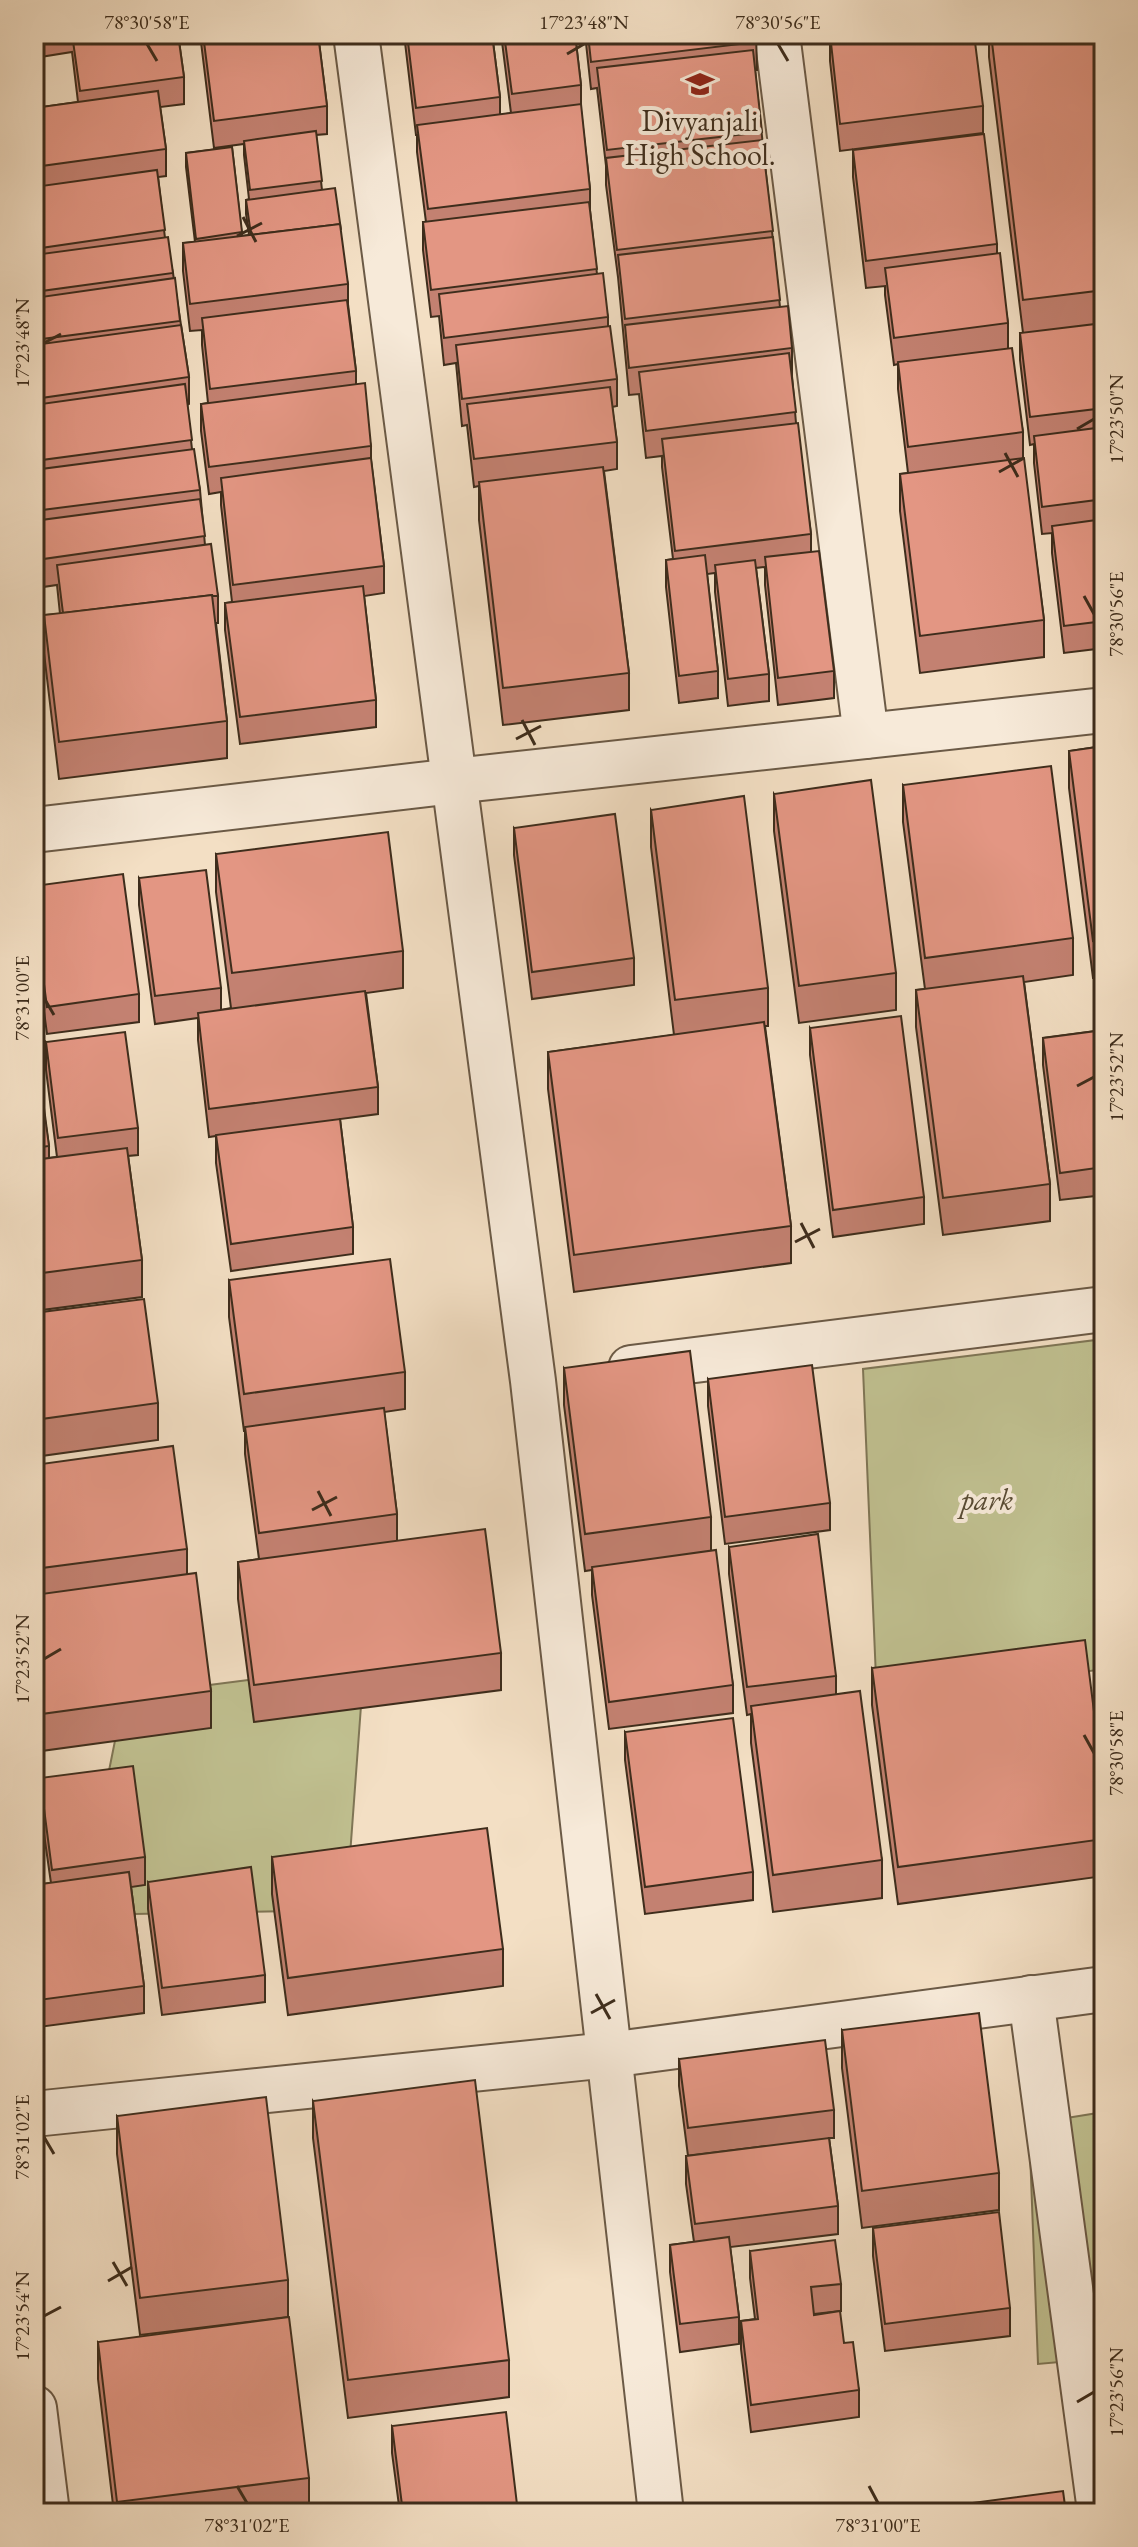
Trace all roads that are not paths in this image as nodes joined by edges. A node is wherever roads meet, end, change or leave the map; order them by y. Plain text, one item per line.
1 (356, 34) edge
2 (789, 35) edge
3 (1104, 710) edge
4 (866, 736) junction
5 (454, 781) junction
6 (34, 830) edge
7 (1104, 1309) edge
8 (565, 1377) junction
9 (1104, 1989) edge
10 (1031, 1998) junction
11 (609, 2055) junction
12 (34, 2114) edge
13 (34, 2408) edge
14 (1101, 2503) edge
15 (1056, 2508) edge
16 (47, 2513) edge
17 (661, 2513) edge

1 - 5 street
2 - 4 street
3 - 4 street
4 - 5 street
5 - 6 street
5 - 8 street
7 - 8 street
8 - 11 street
9 - 10 street
10 - 11 street
10 - 14 street
11 - 12 street
11 - 17 street
13 - 16 street
14 - 15 street

